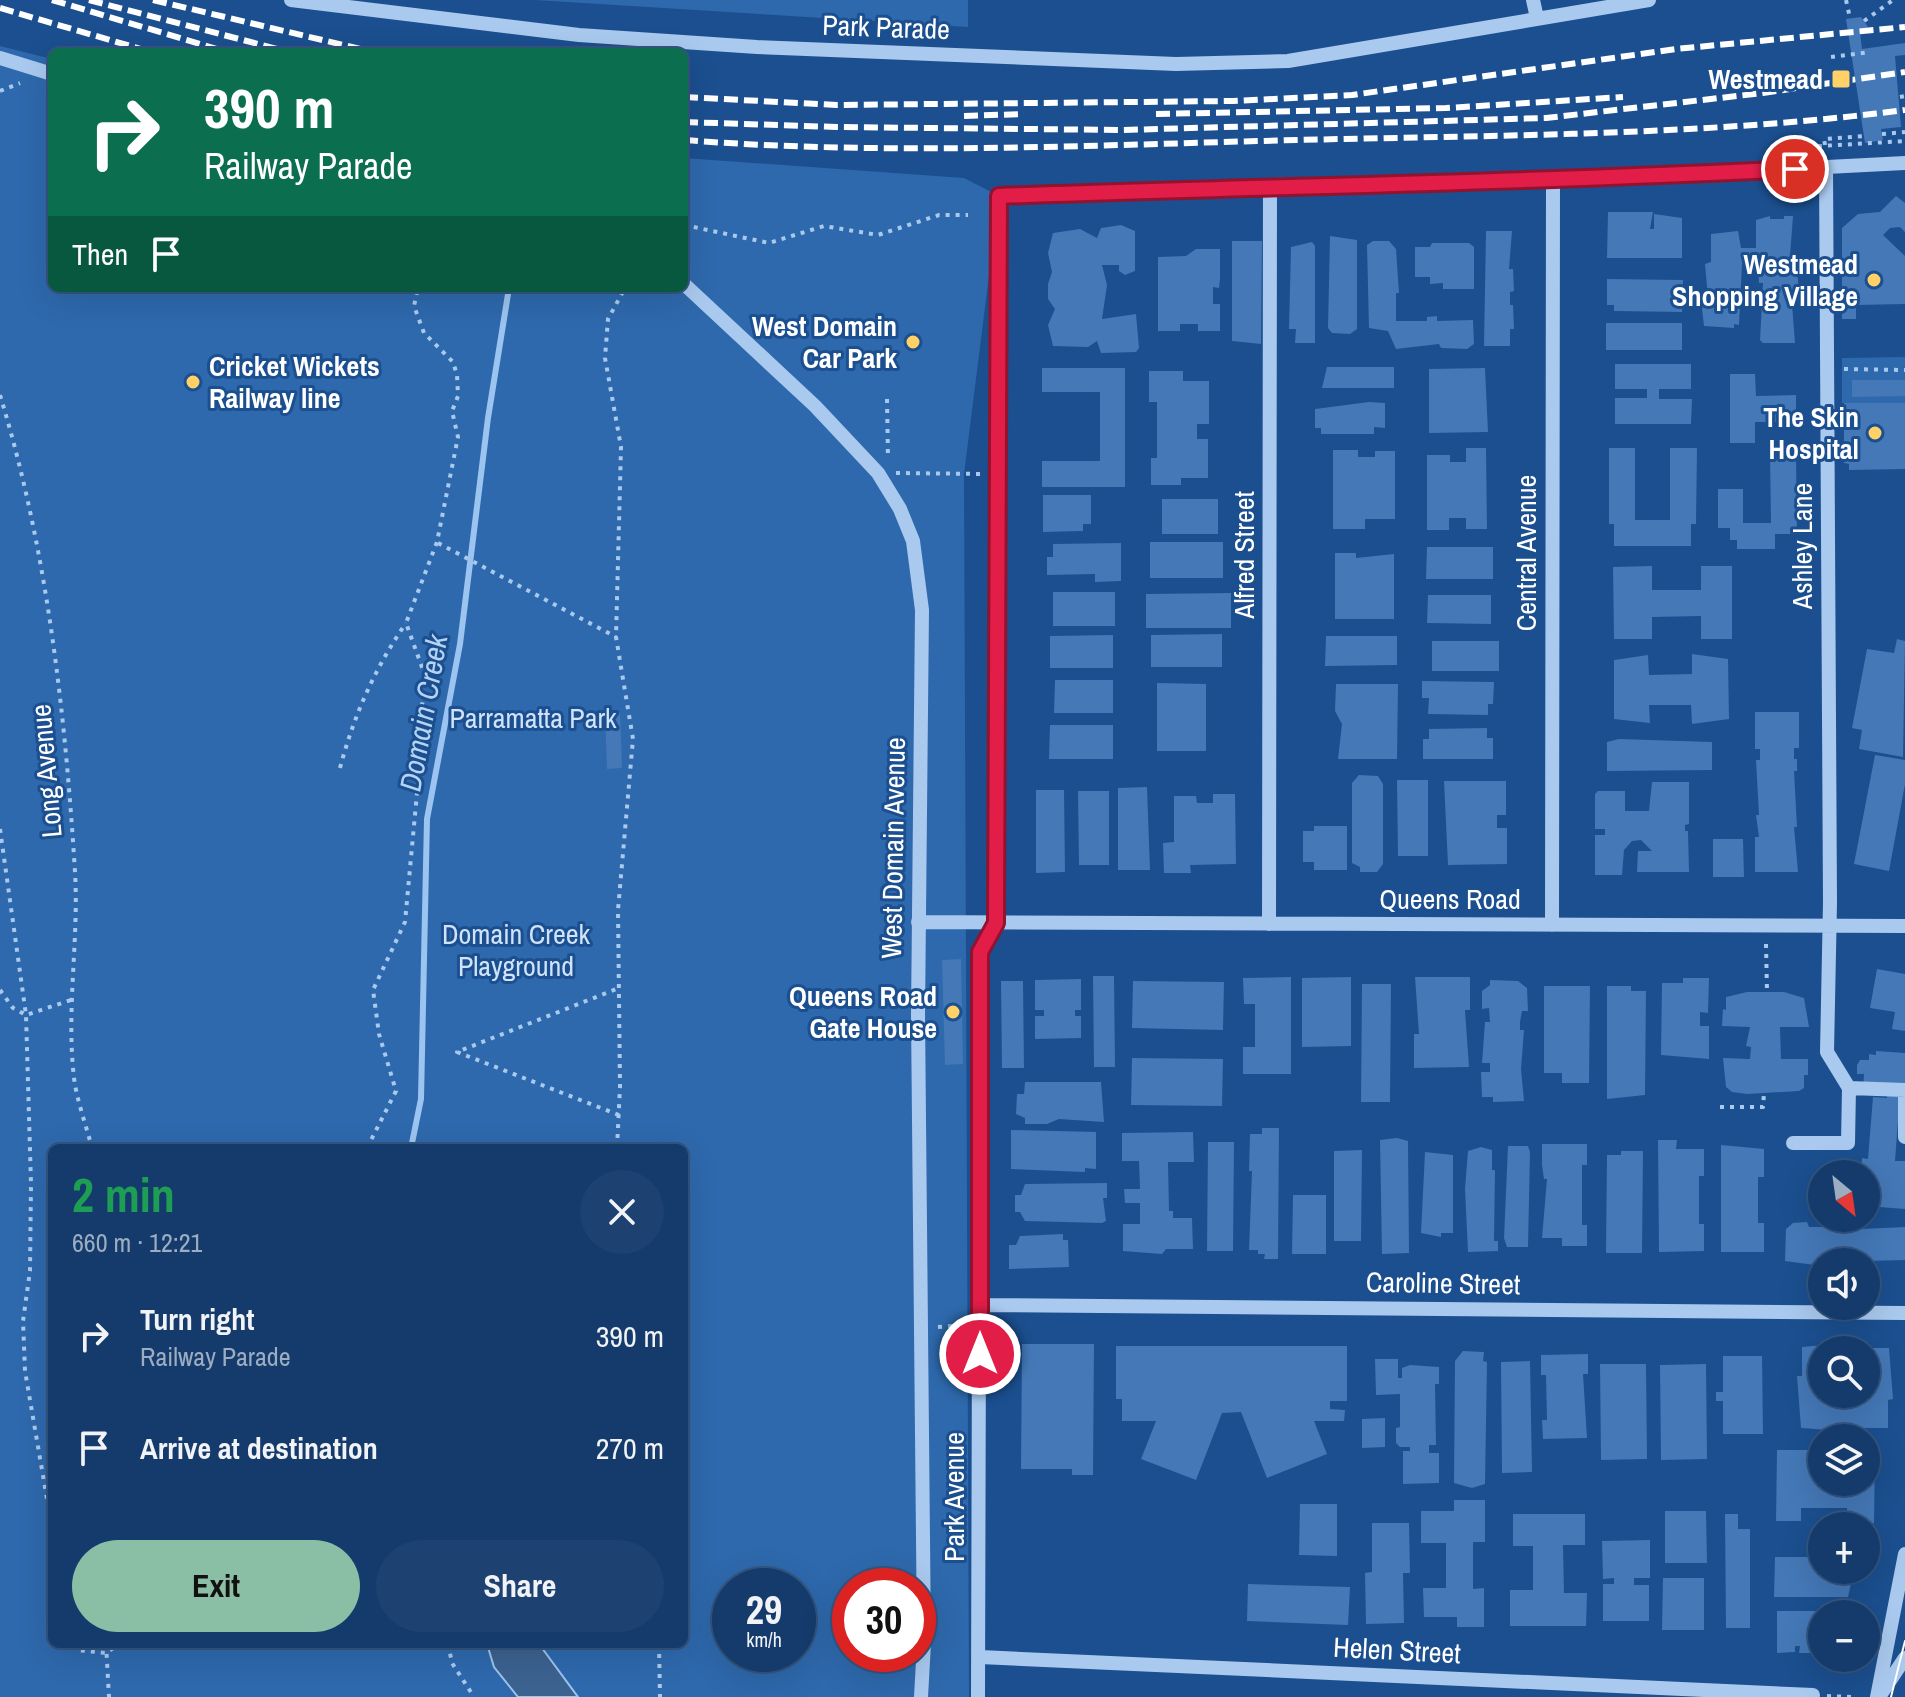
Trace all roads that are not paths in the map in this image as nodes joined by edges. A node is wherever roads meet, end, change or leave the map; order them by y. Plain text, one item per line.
1 (291, 0) edge
2 (1533, 0) edge
3 (1649, 0) edge
4 (1537, 18) junction
5 (0, 58) edge
6 (48, 73) edge
7 (1905, 163) edge
8 (1826, 167) junction
9 (1553, 181) junction
10 (1270, 185) junction
11 (688, 288) edge
12 (918, 922) junction
13 (996, 923) junction
14 (1269, 924) junction
15 (1552, 925) junction
16 (1830, 925) junction
17 (1905, 926) edge
18 (1849, 1088) junction
19 (1905, 1137) edge
20 (1793, 1143) dead end
21 (980, 1305) junction
22 (1905, 1313) edge
23 (1905, 1554) edge
24 (980, 1657) junction
25 (1905, 1658) edge
26 (1813, 1695) road end
27 (921, 1697) edge
28 (978, 1697) edge
29 (1878, 1697) edge

1 - 4 street, Park Parade
2 - 4 street
3 - 4 street, Park Parade
5 - 6 street
7 - 8 street
8 - 9 street
8 - 16 street, Ashley Lane
9 - 10 street
9 - 15 street, Central Avenue
10 - 13 street, Park Avenue
10 - 14 street, Alfred Street
11 - 12 street, West Domain Avenue
12 - 13 street, Queens Road
12 - 27 street, West Domain Avenue
13 - 14 street, Queens Road
13 - 21 street, Park Avenue
14 - 15 street, Queens Road
15 - 16 street, Queens Road
16 - 17 street, Queens Road
16 - 18 street, Ashley Lane
18 - 19 street
18 - 20 street
21 - 22 street, Caroline Street
21 - 24 street, Park Avenue
23 - 29 street
24 - 26 street, Helen Street
24 - 28 street, Park Avenue
25 - 29 street

